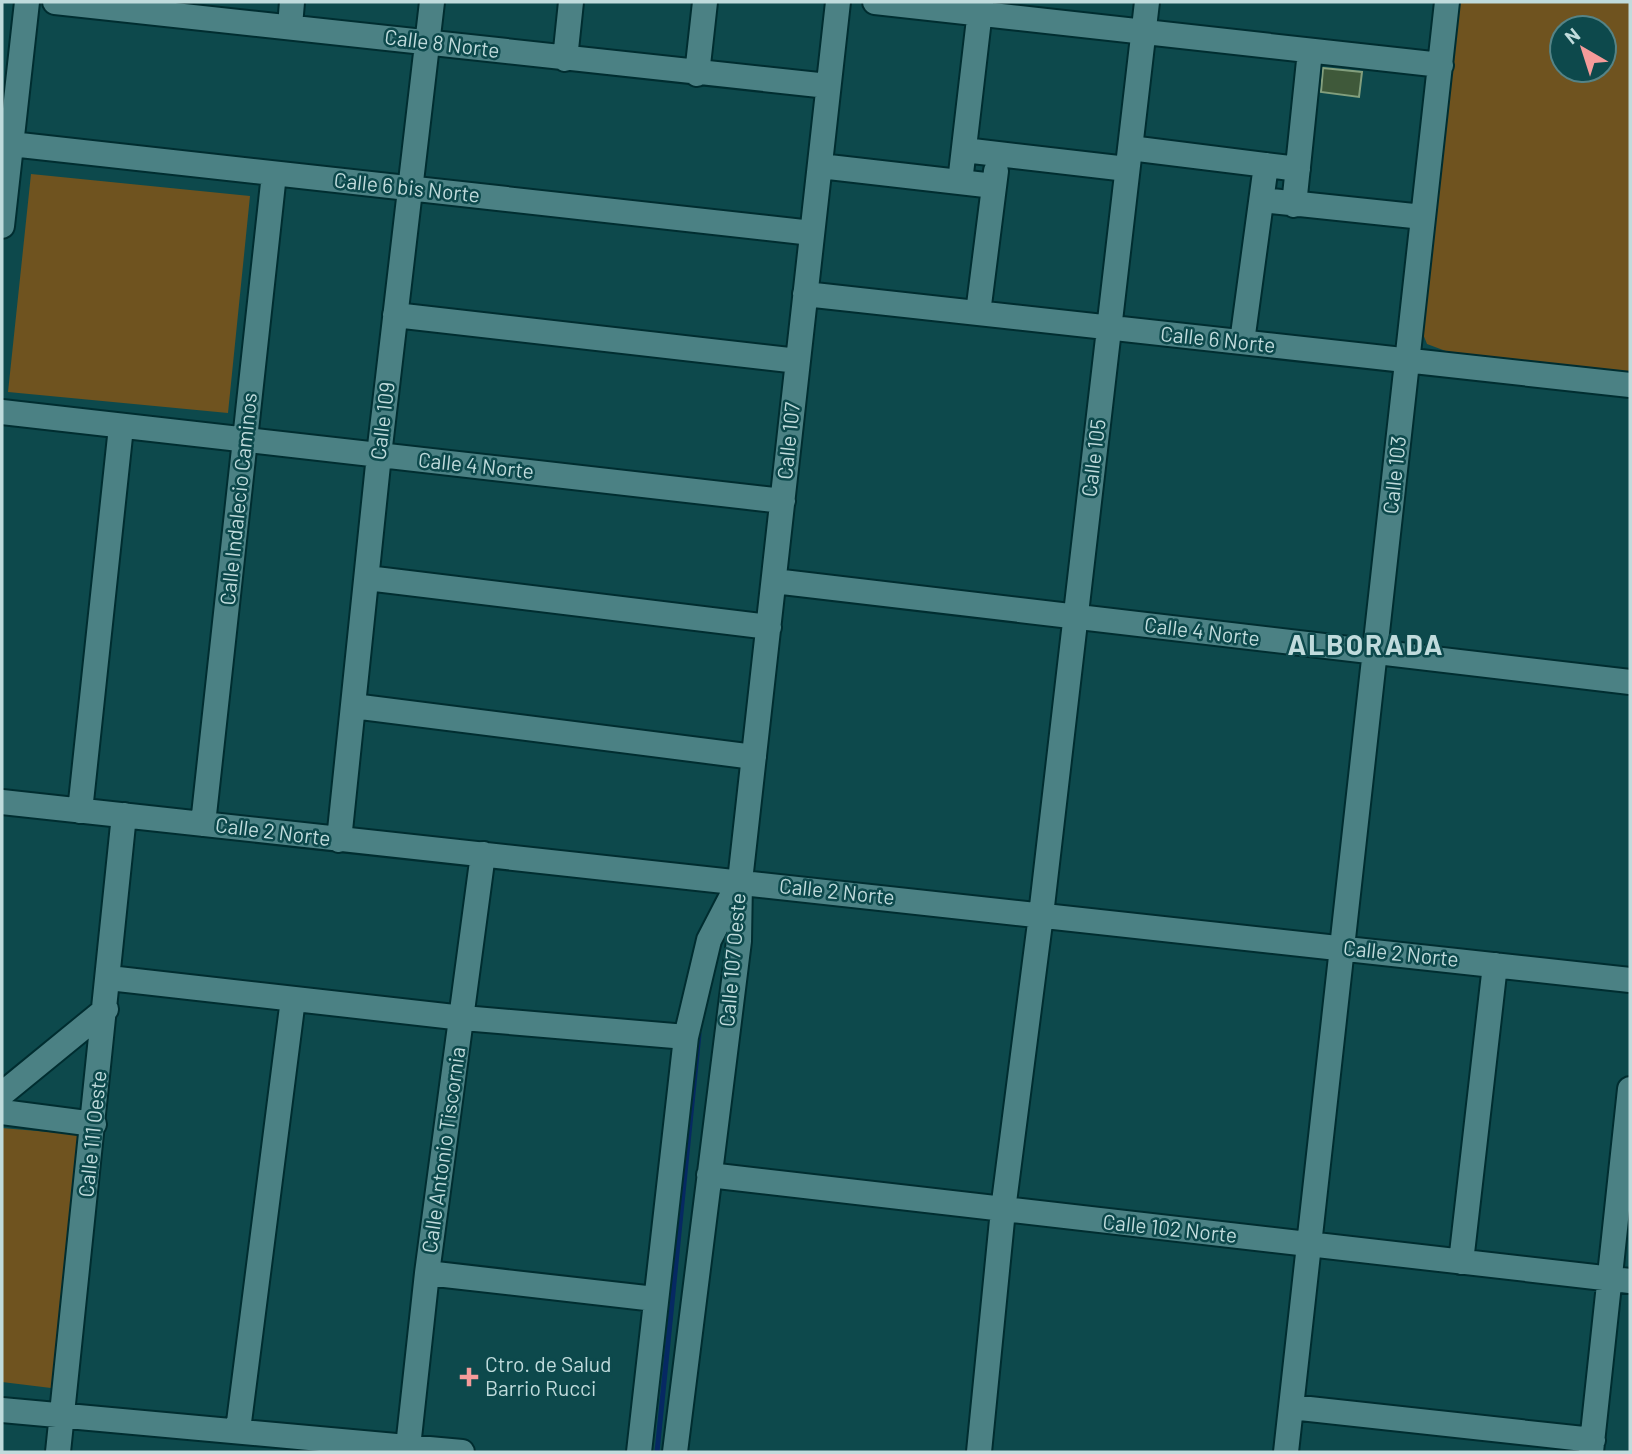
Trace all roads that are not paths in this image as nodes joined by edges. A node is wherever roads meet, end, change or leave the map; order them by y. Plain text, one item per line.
1 (27, 2) edge
2 (55, 2) edge
3 (292, 2) edge
4 (432, 2) edge
5 (571, 2) edge
6 (705, 2) edge
7 (838, 2) edge
8 (875, 2) edge
9 (1147, 2) edge
10 (1447, 2) edge
11 (162, 7) edge
12 (980, 8) edge
13 (290, 26) junction
14 (1143, 32) junction
15 (427, 42) junction
16 (1310, 51) junction
17 (565, 58) junction
18 (1441, 65) junction
19 (697, 74) junction
20 (828, 86) junction
21 (6, 144) edge
22 (964, 150) junction
23 (999, 154) junction
24 (1129, 158) junction
25 (1266, 165) junction
26 (820, 166) junction
27 (1298, 169) junction
28 (274, 174) junction
29 (960, 182) junction
30 (994, 186) junction
31 (410, 189) junction
32 (1262, 200) junction
33 (1294, 205) junction
34 (1423, 217) junction
35 (2, 226) edge
36 (812, 233) junction
37 (805, 294) junction
38 (978, 313) junction
39 (395, 315) junction
40 (1109, 328) junction
41 (1242, 342) junction
42 (1407, 360) junction
43 (798, 361) junction
44 (1630, 385) edge
45 (2, 412) edge
46 (121, 427) junction
47 (245, 440) junction
48 (379, 455) junction
49 (783, 501) junction
50 (367, 578) junction
51 (774, 581) junction
52 (1076, 617) junction
53 (769, 627) junction
54 (1376, 652) junction
55 (1630, 682) edge
56 (353, 706) junction
57 (754, 757) junction
58 (2, 803) edge
59 (80, 811) junction
60 (124, 815) junction
61 (203, 824) junction
62 (339, 840) junction
63 (484, 854) junction
64 (740, 881) junction
65 (1041, 915) junction
66 (1344, 948) junction
67 (1494, 965) junction
68 (109, 978) junction
69 (1630, 980) edge
70 (293, 999) junction
71 (106, 1009) junction
72 (463, 1018) junction
73 (686, 1037) junction
74 (1630, 1089) edge
75 (2, 1094) edge
76 (2, 1112) edge
77 (94, 1124) junction
78 (1628, 1137) edge
79 (709, 1175) junction
80 (1003, 1210) junction
81 (1309, 1245) junction
82 (1461, 1262) junction
83 (427, 1273) junction
84 (1620, 1280) edge
85 (655, 1299) junction
86 (1291, 1408) junction
87 (2, 1410) edge
88 (63, 1416) junction
89 (238, 1430) junction
90 (1592, 1446) edge
91 (408, 1447) junction
92 (58, 1452) edge
93 (460, 1452) edge
94 (639, 1452) edge
95 (675, 1452) edge
96 (979, 1452) edge
97 (1286, 1452) edge

1 - 21 street
2 - 11 street, Calle 8 Norte
3 - 13 street
4 - 15 street, Calle 109
5 - 17 street
6 - 19 street
7 - 20 street, Calle 107
8 - 12 street
9 - 14 street, Calle 105
10 - 18 street, Calle 103
11 - 13 street, Calle 8 Norte
12 - 14 street
12 - 22 street
13 - 15 street, Calle 8 Norte
14 - 16 street
14 - 24 street, Calle 105
15 - 17 street, Calle 8 Norte
15 - 31 street, Calle 109
16 - 18 street
16 - 27 street
17 - 19 street, Calle 8 Norte
18 - 34 street, Calle 103
19 - 20 street, Calle 8 Norte
20 - 26 street, Calle 107
21 - 28 street, Calle 6 bis Norte
21 - 35 street
22 - 23 street
22 - 29 street
23 - 24 street
23 - 30 street
24 - 25 street
24 - 40 street, Calle 105
25 - 27 street
25 - 32 street
26 - 29 street
26 - 36 street, Calle 107
27 - 33 street
28 - 31 street, Calle 6 bis Norte
28 - 47 street, Calle Indalecio Caminos
29 - 30 street
30 - 38 street
31 - 36 street, Calle 6 bis Norte
31 - 39 street, Calle 109
32 - 33 street
32 - 41 street
33 - 34 street
34 - 42 street, Calle 103
36 - 37 street, Calle 107
37 - 38 street, Calle 6 Norte
37 - 43 street, Calle 107
38 - 40 street, Calle 6 Norte
39 - 43 street
39 - 48 street, Calle 109
40 - 41 street, Calle 6 Norte
40 - 52 street, Calle 105
41 - 42 street, Calle 6 Norte
42 - 44 street, Calle 6 Norte
42 - 54 street, Calle 103
43 - 49 street, Calle 107
45 - 46 street, Calle 4 Norte
46 - 47 street, Calle 4 Norte
46 - 59 street
47 - 48 street, Calle 4 Norte
47 - 61 street, Calle Indalecio Caminos
48 - 49 street, Calle 4 Norte
48 - 50 street, Calle 109
49 - 51 street, Calle 107
50 - 53 street
50 - 56 street, Calle 109
51 - 52 street, Calle 4 Norte
51 - 53 street, Calle 107
52 - 54 street, Calle 4 Norte
52 - 65 street, Calle 105
53 - 57 street, Calle 107
54 - 55 street, Calle 4 Norte
54 - 66 street, Calle 103
56 - 57 street
56 - 62 street, Calle 109
57 - 64 street, Calle 107
58 - 59 street, Calle 2 Norte
59 - 60 street, Calle 2 Norte
60 - 61 street, Calle 2 Norte
60 - 68 street, Calle 111 Oeste
61 - 62 street, Calle 2 Norte
62 - 63 street, Calle 2 Norte
63 - 64 street, Calle 2 Norte
63 - 72 street, Calle Antonio Tiscornia
64 - 65 street, Calle 2 Norte
64 - 73 street, Calle 107 Oeste
64 - 79 street, Calle 107 Oeste
65 - 66 street, Calle 2 Norte
65 - 80 street, Calle 105
66 - 67 street, Calle 2 Norte
66 - 81 street, Calle 103
67 - 69 street, Calle 2 Norte
67 - 82 street
68 - 70 street
68 - 71 street, Calle 111 Oeste
70 - 72 street
70 - 89 street
71 - 75 street
71 - 77 street, Calle 111 Oeste
72 - 73 street
72 - 83 street, Calle Antonio Tiscornia
73 - 85 street, Calle 107 Oeste
74 - 78 street
76 - 77 street
77 - 88 street, Calle 111 Oeste
78 - 84 street
79 - 80 street, Calle 102 Norte
79 - 95 street, Calle 107 Oeste
80 - 81 street, Calle 102 Norte
80 - 96 street, Calle 105
81 - 82 street, Calle 102 Norte
81 - 86 street, Calle 103
82 - 84 street, Calle 102 Norte
83 - 85 street
83 - 91 street, Calle Antonio Tiscornia
84 - 90 street
85 - 94 street, Calle 107 Oeste
86 - 90 street
86 - 97 street, Calle 103
87 - 88 street
88 - 89 street
88 - 92 street, Calle 111 Oeste
89 - 91 street
91 - 93 street

